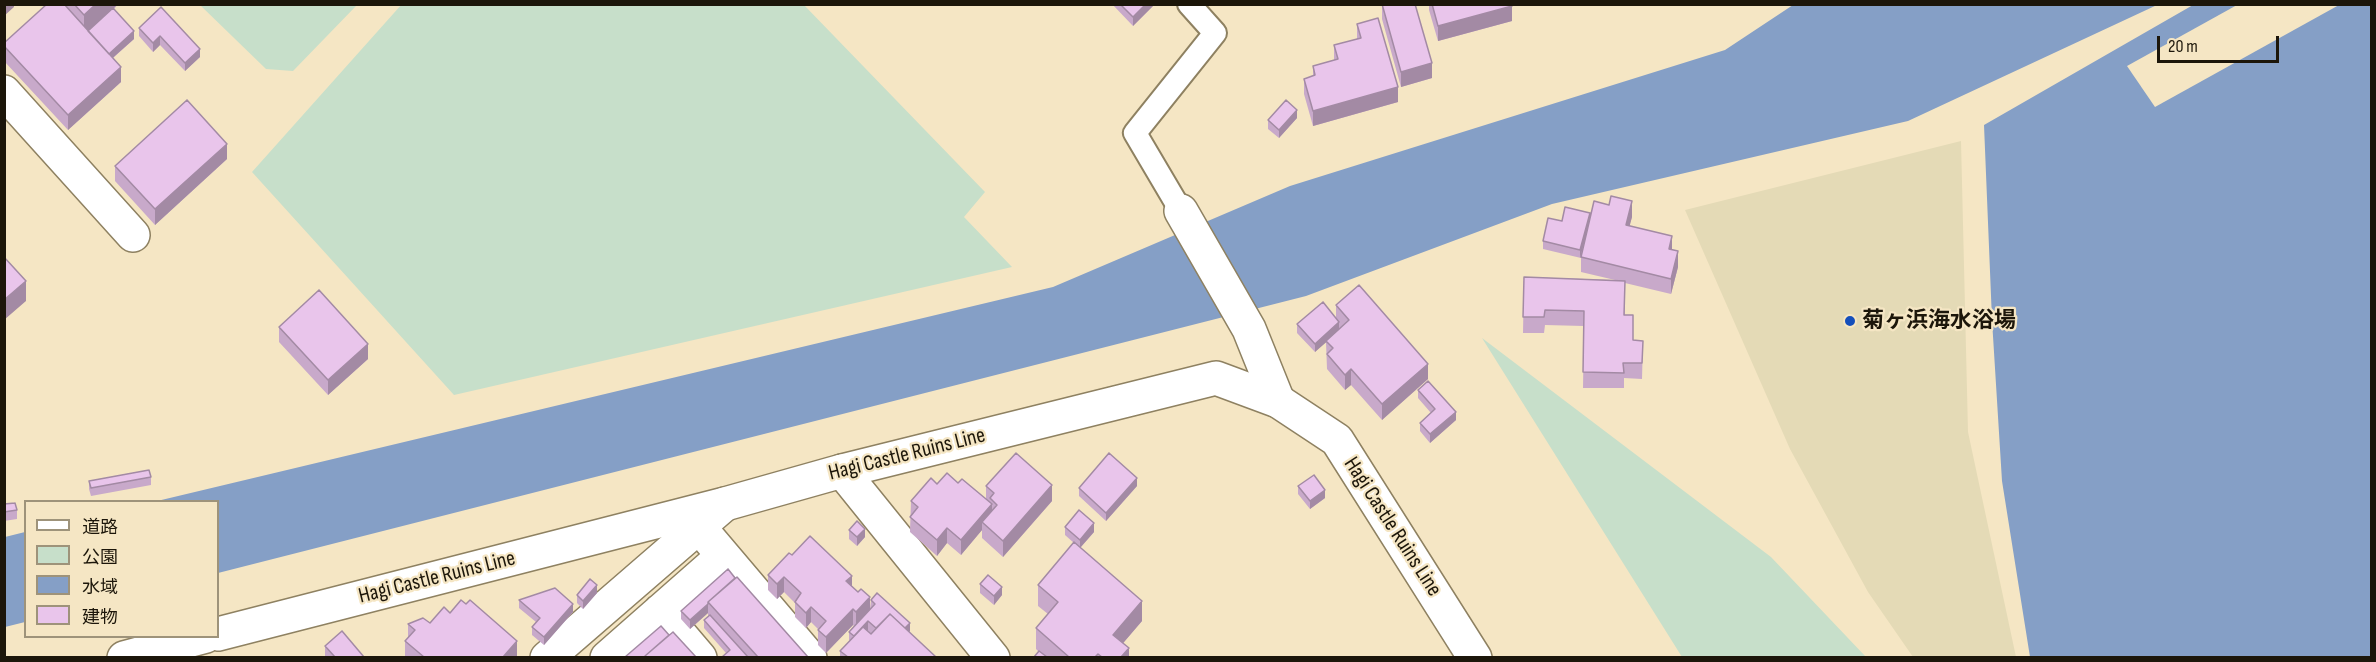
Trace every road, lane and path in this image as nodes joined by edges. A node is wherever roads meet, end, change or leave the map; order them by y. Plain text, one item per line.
1 (1189, 4) edge
2 (4, 92) edge
3 (1181, 211) joint
4 (133, 235) dead end
5 (1278, 401) junction
6 (842, 471) junction
7 (725, 504) junction
8 (699, 527) junction
9 (723, 556) junction
10 (660, 611) junction
11 (219, 634) edge
12 (198, 638) edge
13 (124, 657) edge
14 (547, 657) edge
15 (607, 657) edge
16 (700, 657) edge
17 (810, 657) edge
18 (993, 657) edge
19 (1475, 657) edge

1 - 3 lane
2 - 4 main road
3 - 5 main road
5 - 6 main road, Hagi Castle Ruins Line
5 - 19 main road, Hagi Castle Ruins Line
6 - 7 main road, Hagi Castle Ruins Line
6 - 18 main road
7 - 8 main road
7 - 11 main road, Hagi Castle Ruins Line
8 - 9 main road
8 - 14 main road
9 - 10 main road
9 - 17 main road
10 - 15 main road
10 - 16 main road
12 - 13 main road

